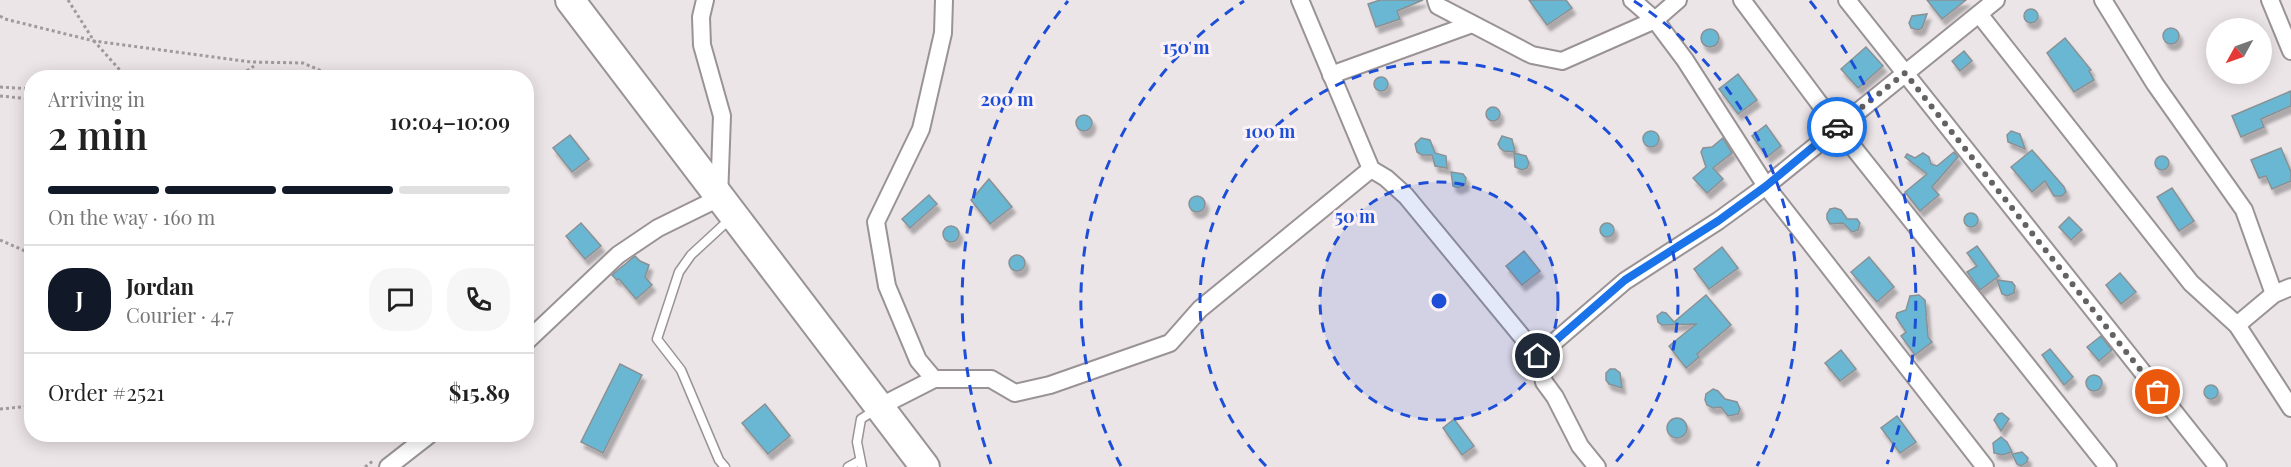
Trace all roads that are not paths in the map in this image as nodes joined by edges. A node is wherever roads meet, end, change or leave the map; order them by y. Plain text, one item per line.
1 (570, 0) edge
2 (705, 0) edge
3 (944, 0) edge
4 (1300, 0) edge
5 (1436, 0) edge
6 (1632, 0) edge
7 (1678, 0) edge
8 (1742, 0) edge
9 (1847, 0) edge
10 (1996, 0) edge
11 (2103, 0) edge
12 (2270, 0) edge
13 (1978, 14) junction
14 (1655, 20) junction
15 (1472, 24) junction
16 (2291, 51) edge
17 (1905, 73) junction
18 (1331, 75) junction
19 (1837, 127) junction
20 (1371, 169) junction
21 (1766, 186) junction
22 (726, 207) junction
23 (2291, 286) edge
24 (2274, 294) junction
25 (2237, 324) junction
26 (534, 334) edge
27 (1538, 356) junction
28 (934, 379) junction
29 (879, 407) junction
30 (2291, 408) edge
31 (420, 442) edge
32 (860, 464) edge
33 (388, 467) edge
34 (725, 467) edge
35 (848, 467) edge
36 (925, 467) edge
37 (1597, 467) edge
38 (1985, 467) edge
39 (2108, 467) edge
40 (2218, 467) edge

1 - 22 highway
2 - 22 street
3 - 28 street
4 - 18 street
5 - 15 street
6 - 14 street
7 - 14 street
8 - 19 street
9 - 17 street
10 - 13 street
11 - 24 street
12 - 16 street
13 - 17 street
13 - 25 street
14 - 15 street
14 - 21 street
15 - 18 street
17 - 19 street
17 - 40 street
18 - 20 street
19 - 21 street
19 - 39 street
20 - 27 street
20 - 28 street
21 - 27 street
21 - 38 street
22 - 26 street
22 - 29 highway
22 - 34 lane
23 - 24 street
24 - 25 street
25 - 30 street
27 - 37 street
28 - 29 street
29 - 32 lane
29 - 36 highway
31 - 33 street
32 - 35 lane

